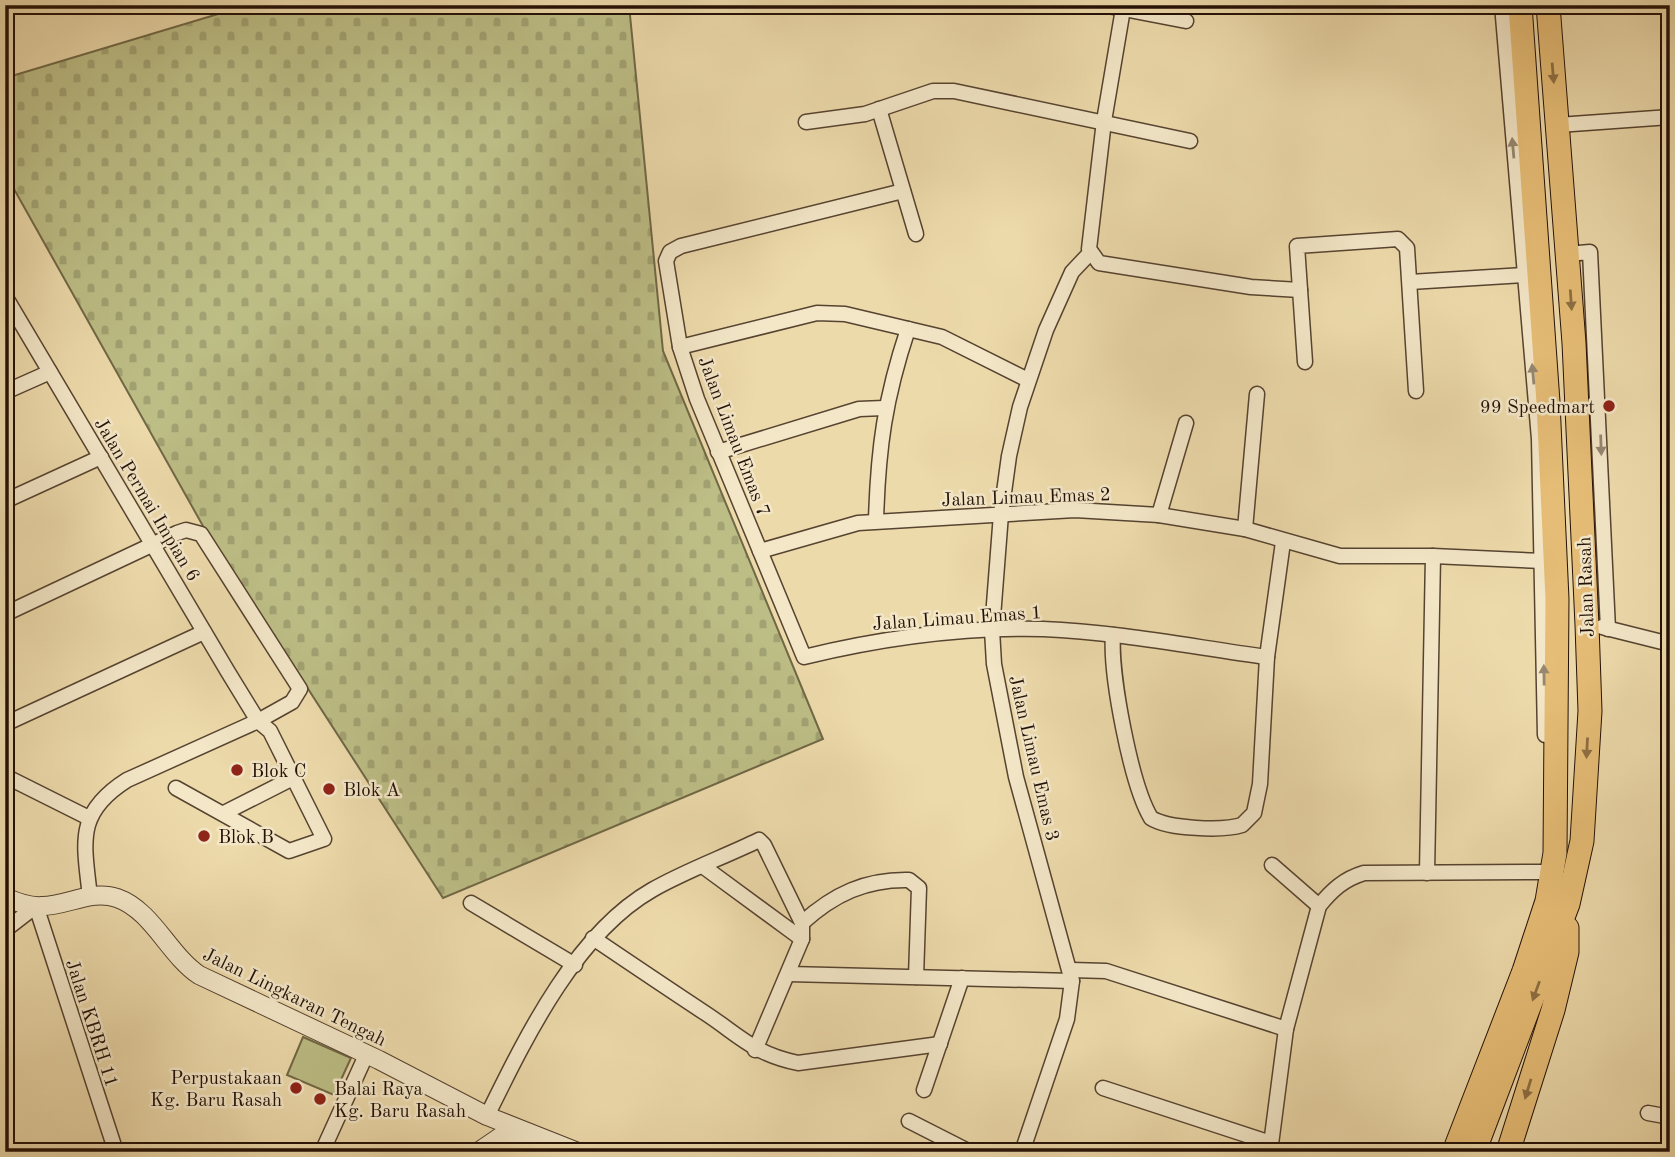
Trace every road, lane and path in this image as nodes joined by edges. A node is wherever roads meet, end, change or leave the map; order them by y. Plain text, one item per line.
1 (1103, 5) edge
2 (1502, 5) edge
3 (1520, 5) edge
4 (1548, 5) edge
5 (1123, 9) junction
6 (1186, 21) dead end
7 (878, 109) junction
8 (1670, 117) edge
9 (1104, 121) junction
10 (806, 122) dead end
11 (1558, 125) junction
12 (1190, 141) dead end
13 (903, 191) junction
14 (916, 234) dead end
15 (1090, 253) junction
16 (1524, 275) junction
17 (1410, 282) junction
18 (1300, 290) junction
19 (5, 296) edge
20 (908, 328) junction
21 (680, 347) junction
22 (1305, 362) dead end
23 (50, 372) junction
24 (1028, 380) junction
25 (1416, 391) dead end
26 (5, 392) edge
27 (1257, 394) dead end
28 (884, 408) junction
29 (1186, 423) dead end
30 (718, 452) junction
31 (101, 457) junction
32 (5, 501) edge
33 (1001, 514) junction
34 (1159, 515) junction
35 (876, 521) junction
36 (1245, 529) junction
37 (1283, 542) junction
38 (153, 545) junction
39 (760, 551) junction
40 (1433, 556) junction
41 (1543, 561) junction
42 (5, 614) edge
43 (1597, 627) junction
44 (992, 630) junction
45 (204, 632) junction
46 (1113, 635) junction
47 (1670, 644) edge
48 (804, 657) joint
49 (1267, 657) junction
50 (258, 721) junction
51 (5, 724) edge
52 (5, 776) edge
53 (293, 778) junction
54 (176, 788) dead end
55 (224, 813) junction
56 (89, 818) junction
57 (1555, 853) junction
58 (1272, 865) dead end
59 (704, 867) junction
60 (1542, 872) junction
61 (1427, 873) junction
62 (5, 897) edge
63 (90, 897) junction
64 (471, 903) dead end
65 (1568, 904) junction
66 (36, 906) junction
67 (1319, 906) junction
68 (1535, 914) junction
69 (802, 923) junction
70 (5, 930) edge
71 (593, 938) junction
72 (802, 939) junction
73 (575, 965) junction
74 (789, 974) junction
75 (1072, 975) junction
76 (916, 977) junction
77 (962, 978) junction
78 (1286, 1029) junction
79 (940, 1044) junction
80 (755, 1050) junction
81 (367, 1053) junction
82 (1103, 1088) dead end
83 (924, 1090) dead end
84 (1647, 1113) dead end
85 (487, 1116) junction
86 (1670, 1117) edge
87 (909, 1121) dead end
88 (536, 1133) junction
89 (1270, 1147) edge
90 (116, 1152) edge
91 (322, 1152) edge
92 (475, 1152) edge
93 (578, 1152) edge
94 (970, 1152) edge
95 (1022, 1152) edge
96 (1437, 1152) edge
97 (1454, 1152) edge
98 (1474, 1152) edge
99 (1508, 1152) edge

1 - 5 street
16 -> 2 street
3 - 57 highway, Jalan Rasah
4 -> 11 highway, Jalan Rasah
5 - 6 street
5 - 9 street
7 - 9 street
7 - 10 street
7 - 13 street
8 - 11 street
9 - 12 street
9 - 15 street
11 -> 43 highway, Jalan Rasah
13 - 14 street
13 - 21 street, Jalan Limau Emas 7
15 - 18 street
15 - 24 street, Jalan Limau Emas 3
16 - 17 street
41 -> 16 street
17 - 18 street
17 - 25 street
18 - 22 street
19 - 23 street, Jalan Permai Impian 6
20 - 21 street
20 - 24 street
20 - 28 street
21 - 30 street, Jalan Limau Emas 7
23 - 26 street
23 - 31 street, Jalan Permai Impian 6
24 - 33 street, Jalan Limau Emas 3
27 - 36 street
28 - 30 street
28 - 35 street
29 - 34 street
30 - 39 street, Jalan Limau Emas 7
31 - 32 street
31 - 38 street, Jalan Permai Impian 6
33 - 34 street, Jalan Limau Emas 2
33 - 35 street, Jalan Limau Emas 2
33 - 44 street, Jalan Limau Emas 3
34 - 36 street, Jalan Limau Emas 2
35 - 39 street, Jalan Limau Emas 2
36 - 37 street, Jalan Limau Emas 2
37 - 40 street, Jalan Limau Emas 2
37 - 49 street
38 - 42 street
38 - 45 street, Jalan Permai Impian 6
38 - 50 street
39 - 48 street, Jalan Limau Emas 7
40 - 41 street, Jalan Limau Emas 2
40 - 61 street
60 -> 41 street
43 - 47 street
43 -> 65 highway, Jalan Rasah
44 - 46 street, Jalan Limau Emas 1
44 - 48 street, Jalan Limau Emas 1
44 - 75 street, Jalan Limau Emas 3
45 - 50 street, Jalan Permai Impian 6
45 - 51 street
46 - 49 street, Jalan Limau Emas 1
46 - 49 street
50 - 53 street, Jalan Permai Impian 6
50 - 56 street
52 - 56 street
53 - 55 street
53 - 55 street, Jalan Permai Impian 6
54 - 55 street
56 - 63 street
57 - 68 highway
57 - 97 highway, Jalan Rasah
58 - 67 street
59 - 69 street
59 - 71 street
59 - 72 street
60 - 61 street
60 - 68 street
61 - 67 street
62 - 66 street, Jalan Lingkaran Tengah
63 - 66 street, Jalan Lingkaran Tengah
63 - 81 street, Jalan Lingkaran Tengah
64 - 73 street
65 -> 98 highway, Jalan Rasah
65 -> 99 highway
66 - 70 street
66 - 90 street, Jalan KBRH 11
67 - 78 street
68 - 96 highway
69 - 72 street
69 - 76 street
71 - 73 street
71 - 80 street
72 - 74 street
73 - 85 street
74 - 76 street
74 - 80 street
75 - 77 street
75 - 78 street
75 - 95 street, Jalan Limau Emas 3
76 - 77 street
77 - 79 street
78 - 89 street
79 - 80 street
79 - 83 street
81 - 85 street, Jalan Lingkaran Tengah
81 - 91 street
82 - 89 street
84 - 86 street
85 - 88 street, Jalan Lingkaran Tengah
85 - 92 street
87 - 94 street
88 - 92 street
88 - 93 street, Jalan Lingkaran Tengah

